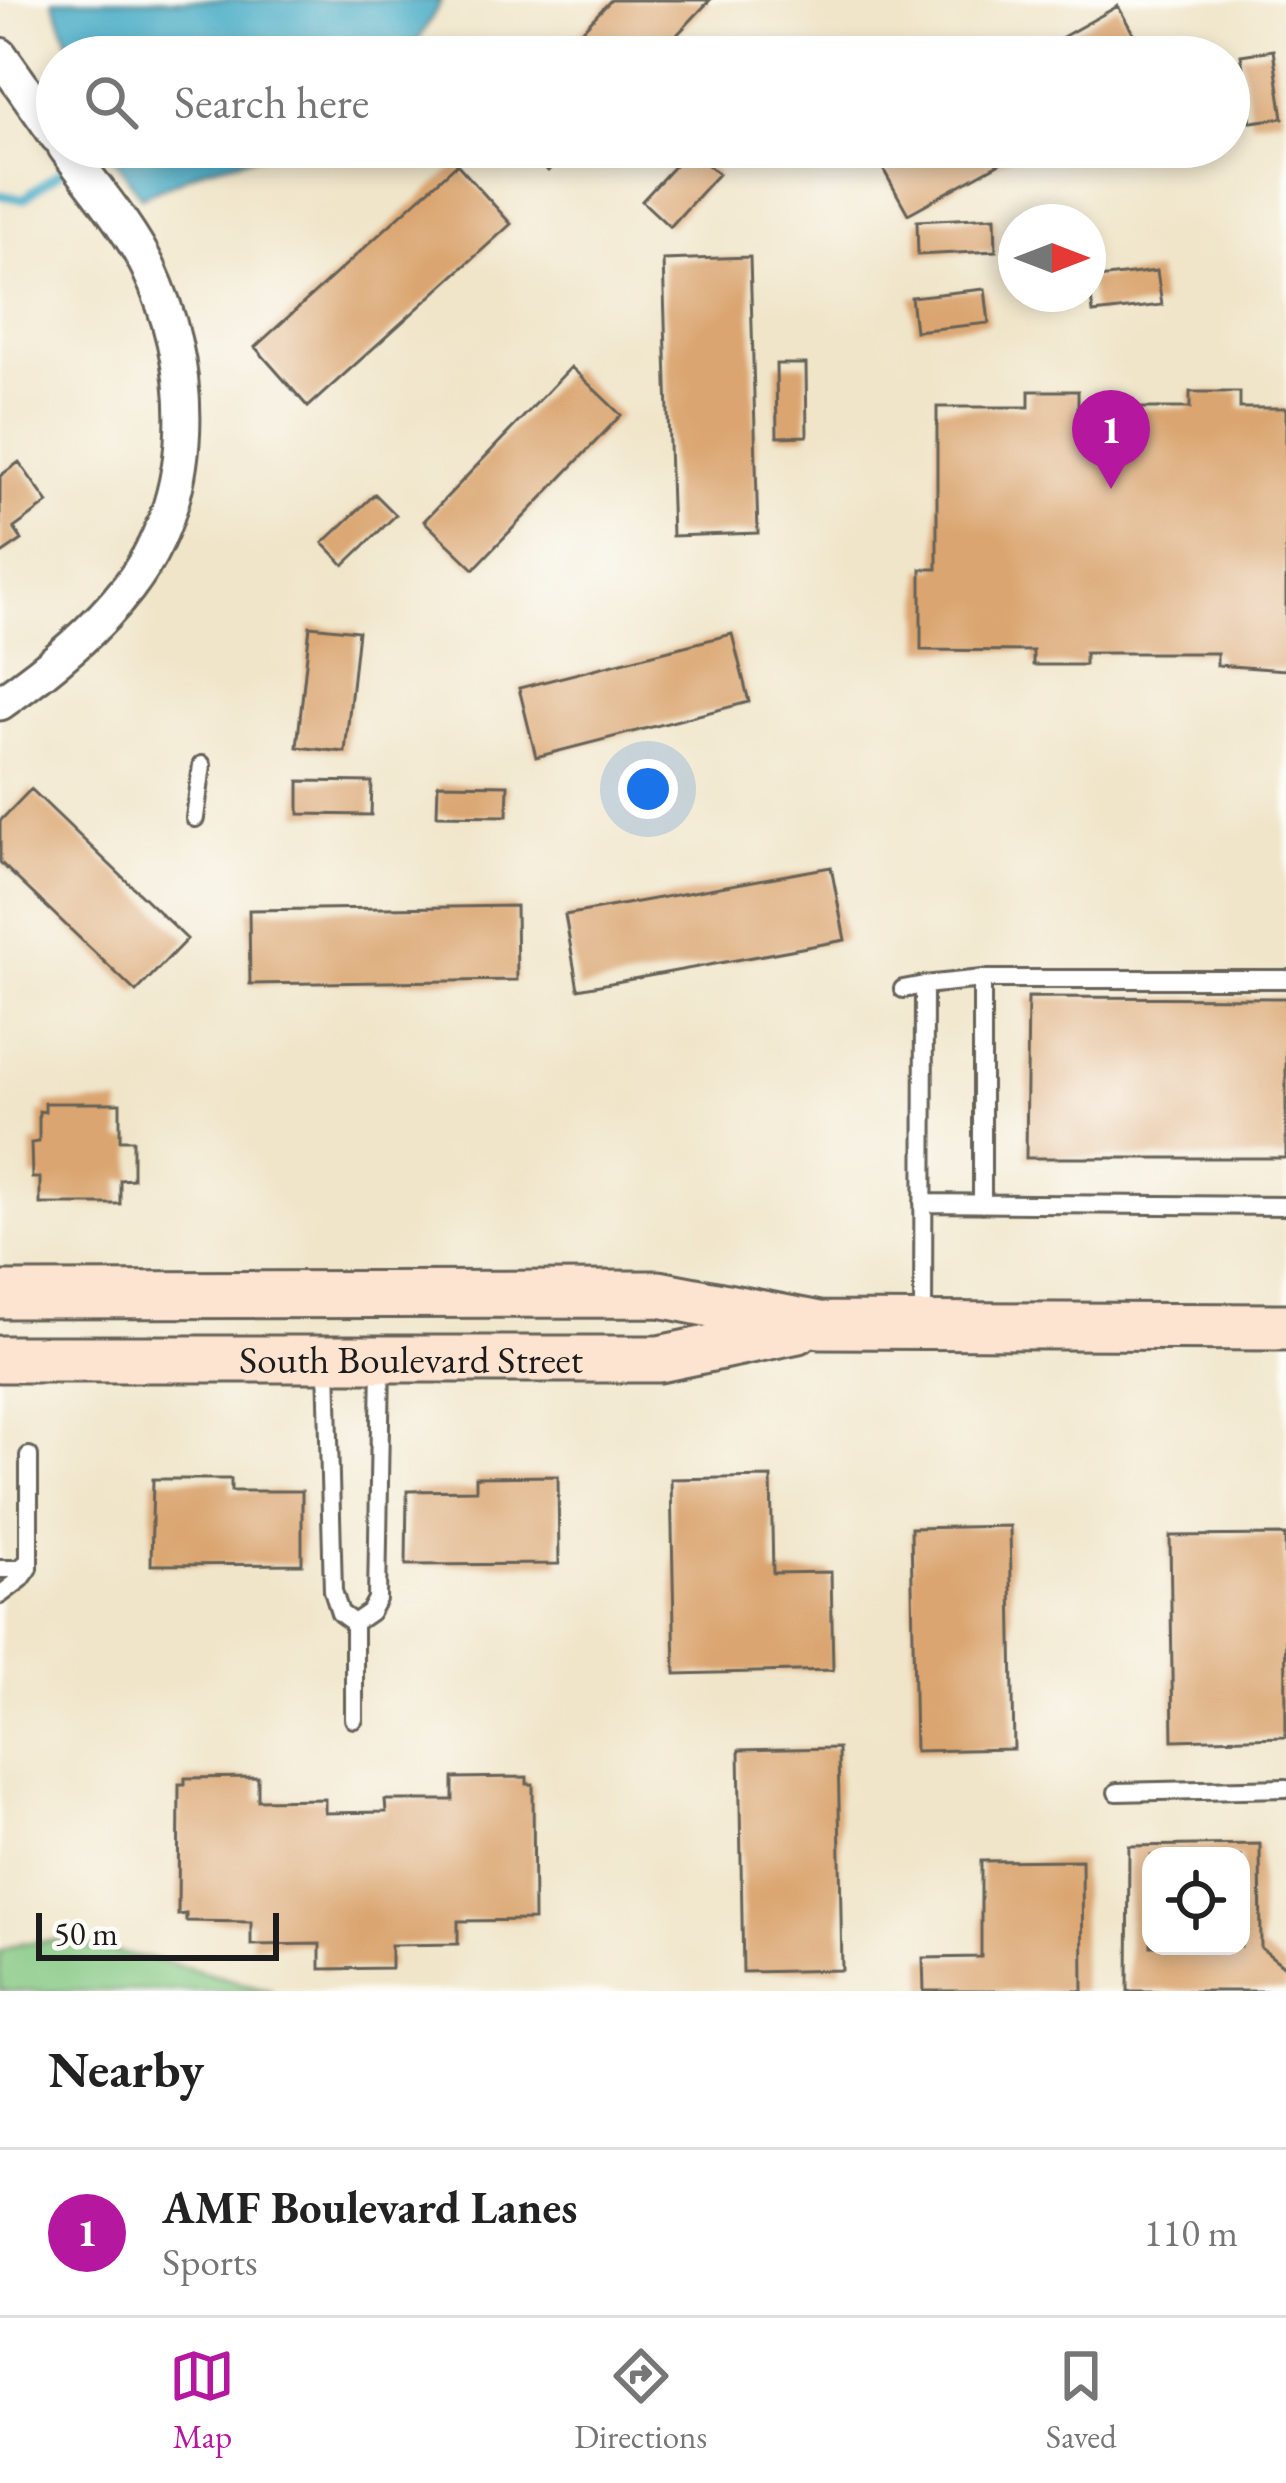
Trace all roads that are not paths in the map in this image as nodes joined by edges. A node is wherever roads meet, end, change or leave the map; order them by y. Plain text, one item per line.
1 (5, 63) edge
2 (36, 107) edge
3 (80, 168) edge
4 (0, 704) edge
5 (202, 765) dead end
6 (195, 818) dead end
7 (982, 979) junction
8 (1286, 979) edge
9 (924, 985) junction
10 (903, 989) dead end
11 (923, 1203) junction
12 (982, 1204) junction
13 (1286, 1206) edge
14 (0, 1295) edge
15 (820, 1325) junction
16 (923, 1326) junction
17 (1286, 1327) edge
18 (0, 1359) edge
19 (327, 1359) junction
20 (381, 1359) junction
21 (28, 1456) dead end
22 (29, 1561) junction
23 (0, 1569) edge
24 (0, 1590) edge
25 (354, 1623) junction
26 (354, 1719) dead end
27 (1286, 1788) edge
28 (1117, 1792) dead end

1 - 2 street
3 - 4 street
5 - 6 lane
7 - 8 lane
7 - 9 lane
7 - 12 lane
9 - 10 lane
9 - 11 lane
11 - 12 lane
11 - 16 lane
12 - 13 lane
14 - 15 main road, South Boulevard Street
15 - 16 main road, South Boulevard Street
15 - 20 main road, South Boulevard Street
16 - 17 main road, South Boulevard Street
18 - 19 main road, South Boulevard Street
19 - 20 main road, South Boulevard Street
19 - 25 lane
20 - 25 lane
21 - 22 lane
22 - 23 lane
22 - 24 lane
25 - 26 lane
27 - 28 lane

